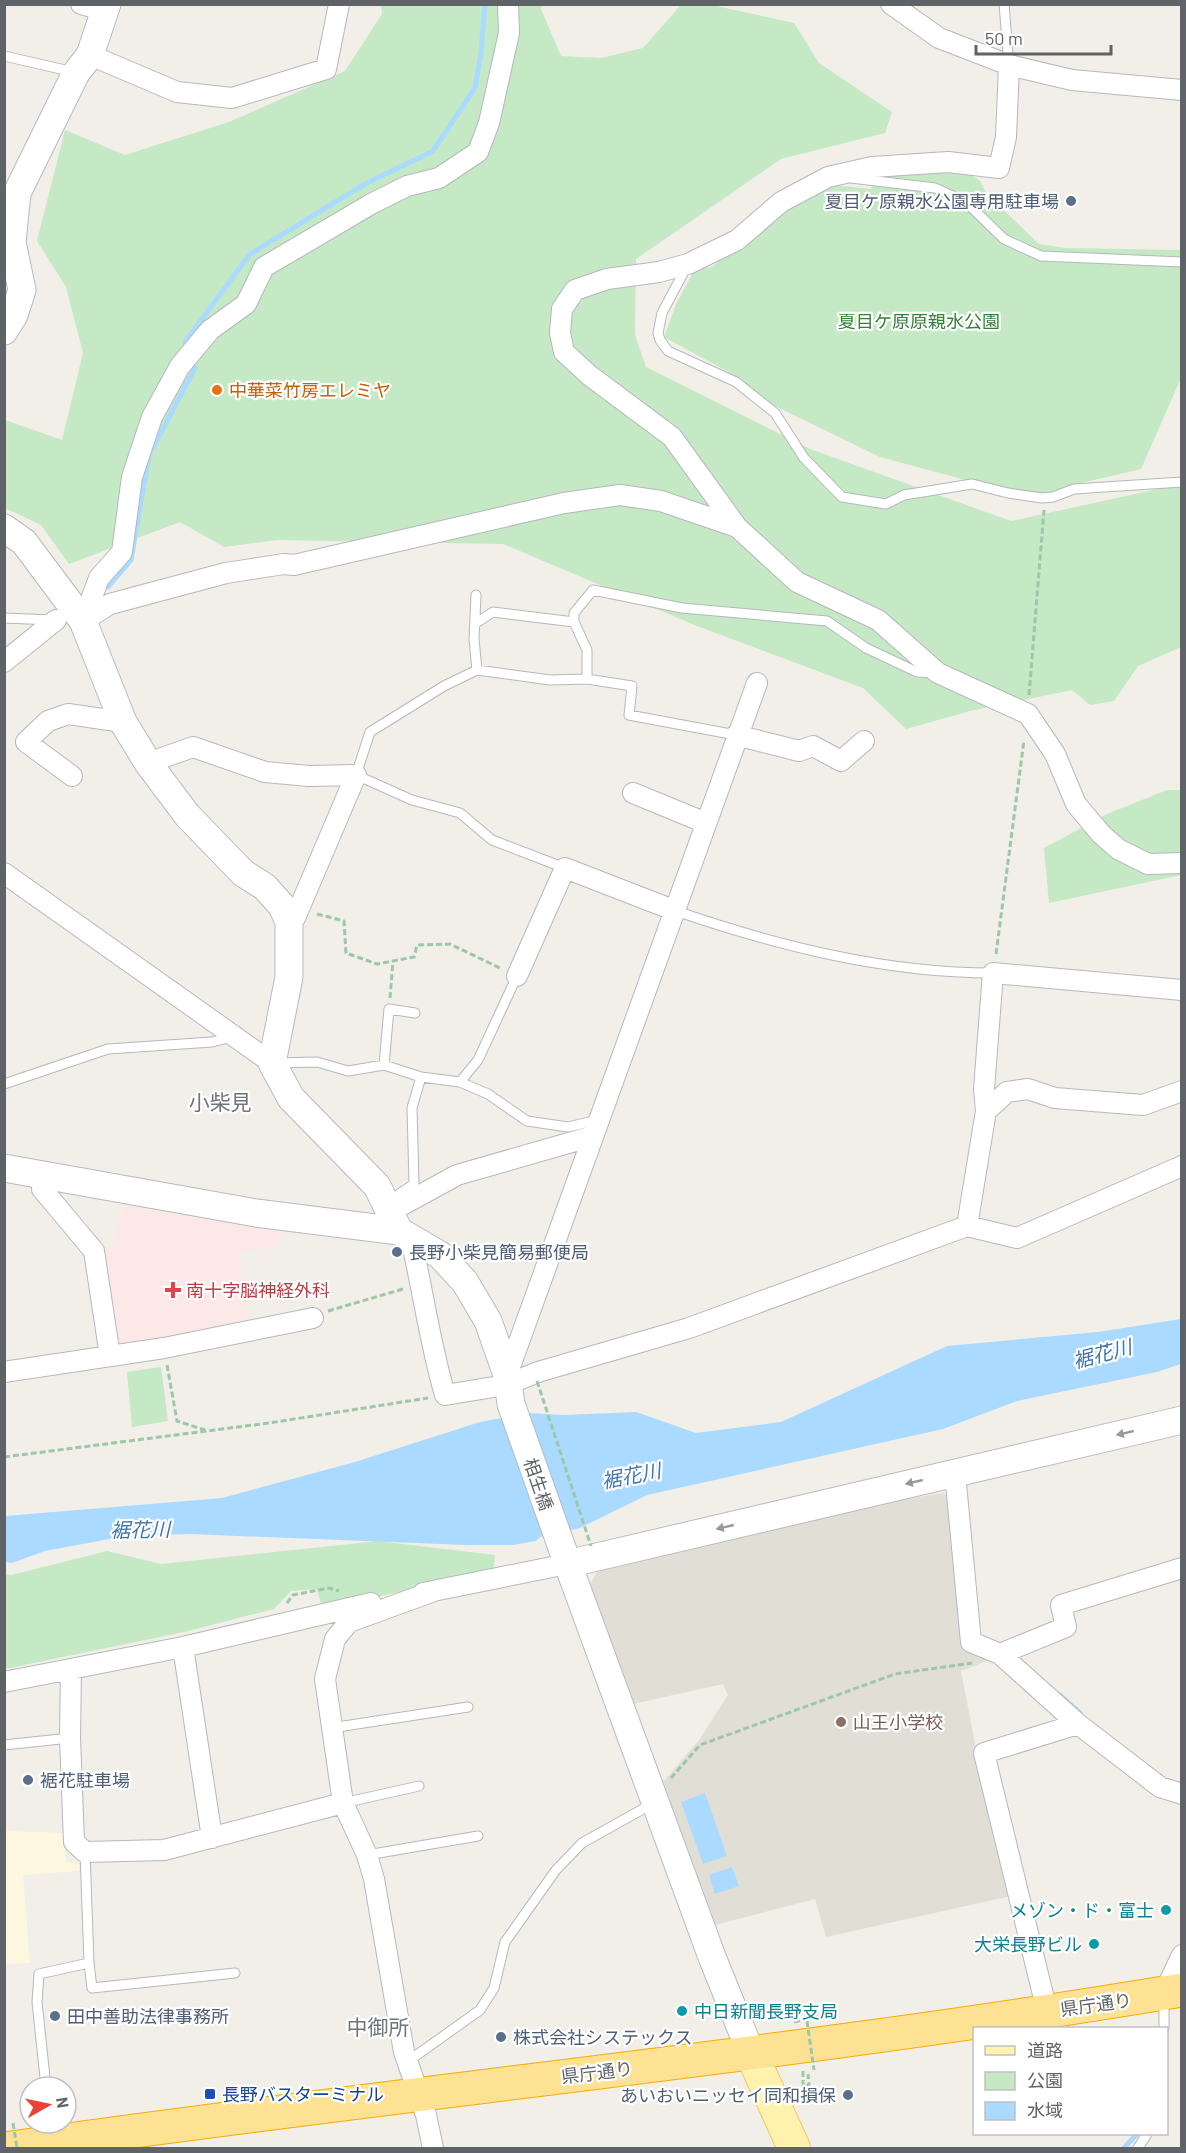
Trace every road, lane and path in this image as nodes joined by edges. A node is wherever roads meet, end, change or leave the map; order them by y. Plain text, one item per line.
1 (339, 4) edge
2 (508, 4) edge
3 (1004, 4) edge
4 (98, 7) edge
5 (903, 8) edge
6 (4, 56) edge
7 (83, 64) junction
8 (1009, 65) junction
9 (1182, 90) edge
10 (828, 177) junction
11 (1182, 262) edge
12 (688, 264) junction
13 (8, 320) edge
14 (1182, 482) edge
15 (1044, 508) dead end
16 (737, 527) junction
17 (4, 528) edge
18 (476, 595) dead end
19 (4, 618) edge
20 (56, 620) junction
21 (83, 621) junction
22 (476, 622) junction
23 (574, 622) junction
24 (4, 662) edge
25 (477, 670) junction
26 (938, 673) junction
27 (588, 679) junction
28 (757, 683) dead end
29 (1028, 714) junction
30 (123, 722) junction
31 (736, 735) junction
32 (864, 741) dead end
33 (148, 763) junction
34 (356, 775) junction
35 (72, 776) dead end
36 (633, 793) dead end
37 (706, 823) junction
38 (1182, 863) edge
39 (565, 868) junction
40 (4, 873) edge
41 (676, 911) junction
42 (294, 916) junction
43 (393, 961) junction
44 (993, 973) junction
45 (517, 976) junction
46 (1182, 990) edge
47 (389, 1009) junction
48 (414, 1013) dead end
49 (236, 1036) junction
50 (272, 1063) junction
51 (384, 1065) junction
52 (421, 1077) junction
53 (460, 1082) junction
54 (4, 1084) edge
55 (1182, 1091) edge
56 (986, 1111) junction
57 (595, 1128) junction
58 (1182, 1166) edge
59 (4, 1168) edge
60 (46, 1175) junction
61 (399, 1224) junction
62 (967, 1226) junction
63 (422, 1285) junction
64 (314, 1318) joint
65 (164, 1348) junction
66 (110, 1356) junction
67 (4, 1372) edge
68 (537, 1381) dead end
69 (508, 1388) junction
70 (445, 1395) junction
71 (1182, 1420) edge
72 (206, 1431) junction
73 (4, 1457) edge
74 (955, 1473) junction
75 (591, 1546) dead end
76 (564, 1556) junction
77 (1182, 1568) edge
78 (434, 1591) junction
79 (183, 1647) junction
80 (1000, 1654) junction
81 (71, 1670) junction
82 (4, 1682) edge
83 (468, 1707) dead end
84 (1078, 1724) junction
85 (331, 1728) junction
86 (70, 1738) junction
87 (4, 1745) edge
88 (419, 1786) dead end
89 (662, 1791) junction
90 (1182, 1794) edge
91 (344, 1803) junction
92 (478, 1836) dead end
93 (212, 1838) junction
94 (85, 1852) junction
95 (367, 1855) junction
96 (1182, 1955) edge
97 (89, 1963) junction
98 (235, 1973) dead end
99 (1173, 1992) edge
100 (1047, 2011) junction
101 (817, 2016) dead end
102 (794, 2019) dead end
103 (807, 2021) dead end
104 (1164, 2027) edge
105 (751, 2053) junction
106 (407, 2062) junction
107 (808, 2073) dead end
108 (45, 2075) edge
109 (418, 2093) junction
110 (12, 2135) edge
111 (1146, 2135) edge
112 (59, 2141) edge
113 (16, 2148) edge
114 (433, 2148) edge
115 (794, 2148) edge
116 (1138, 2148) edge

1 - 7 street
2 - 21 street
3 - 8 lane
4 - 7 street
5 - 8 street
6 - 7 lane
7 - 13 street
8 - 9 street
8 - 10 street
10 - 11 lane
10 - 12 street
12 - 14 lane
12 - 16 street
15 - 29 path
16 - 21 street
16 - 26 street
17 - 21 street
18 - 22 lane
19 - 20 lane
20 - 21 lane
20 - 24 street
21 - 30 street
22 - 23 lane
22 - 25 lane
23 - 26 lane
23 - 27 lane
25 - 27 lane
25 - 34 lane
26 - 29 street
27 - 31 lane
28 - 31 street
29 - 38 street
29 - 44 path
30 - 33 street
30 - 35 street
31 - 32 street
31 - 37 street
33 - 34 street
33 - 42 street
34 - 39 lane
34 - 42 street
36 - 37 street
37 - 41 street
39 - 41 street
39 - 45 street
40 - 49 street
41 - 44 lane
41 - 57 street
42 - 43 path
42 - 50 street
43 - 45 path
43 - 47 path
44 - 46 street
44 - 56 street
45 - 53 lane
47 - 48 lane
47 - 51 lane
49 - 50 street
49 - 54 lane
50 - 51 lane
50 - 61 street
51 - 52 lane
52 - 53 lane
52 - 61 lane
53 - 57 lane
55 - 56 street
56 - 62 street
57 - 61 street
57 - 69 street
58 - 62 street
59 - 60 street
60 - 61 street
60 - 66 street
61 - 63 street
61 - 69 street, 相生橋
62 - 69 street
63 - 64 path
63 - 70 street
64 - 65 street
65 - 66 street
65 - 72 path
66 - 67 street
68 - 75 path, bridge
69 - 70 street
69 - 76 street, 相生橋, bridge
70 - 72 path
71 -> 74 street
72 - 73 path
74 -> 76 street
74 - 80 street
76 - 78 street
76 - 89 street, 相生橋
77 - 80 street
78 - 79 street
78 - 85 street
79 - 81 street
79 - 93 street
80 - 84 street
80 - 89 path
81 - 82 street
81 - 86 street
83 - 85 lane
84 - 90 street
84 - 100 street
85 - 91 street
86 - 87 lane
86 - 94 street
88 - 91 lane
89 - 105 street, 相生橋
89 - 106 lane
91 - 93 street
91 - 95 street
92 - 95 lane
93 - 94 street
94 - 97 lane
95 - 106 street
96 - 99 street
97 - 98 lane
97 - 108 lane
99 - 100 highway, 県庁通り
99 - 104 lane
100 - 105 highway, 県庁通り
101 - 102 path
103 - 107 path, bridge
105 - 109 highway, 県庁通り
105 - 115 main road
106 - 109 street
109 - 112 highway, 県庁通り
109 - 114 street
110 - 112 highway, 県庁通り
110 - 113 path, bridge
111 - 116 lane

